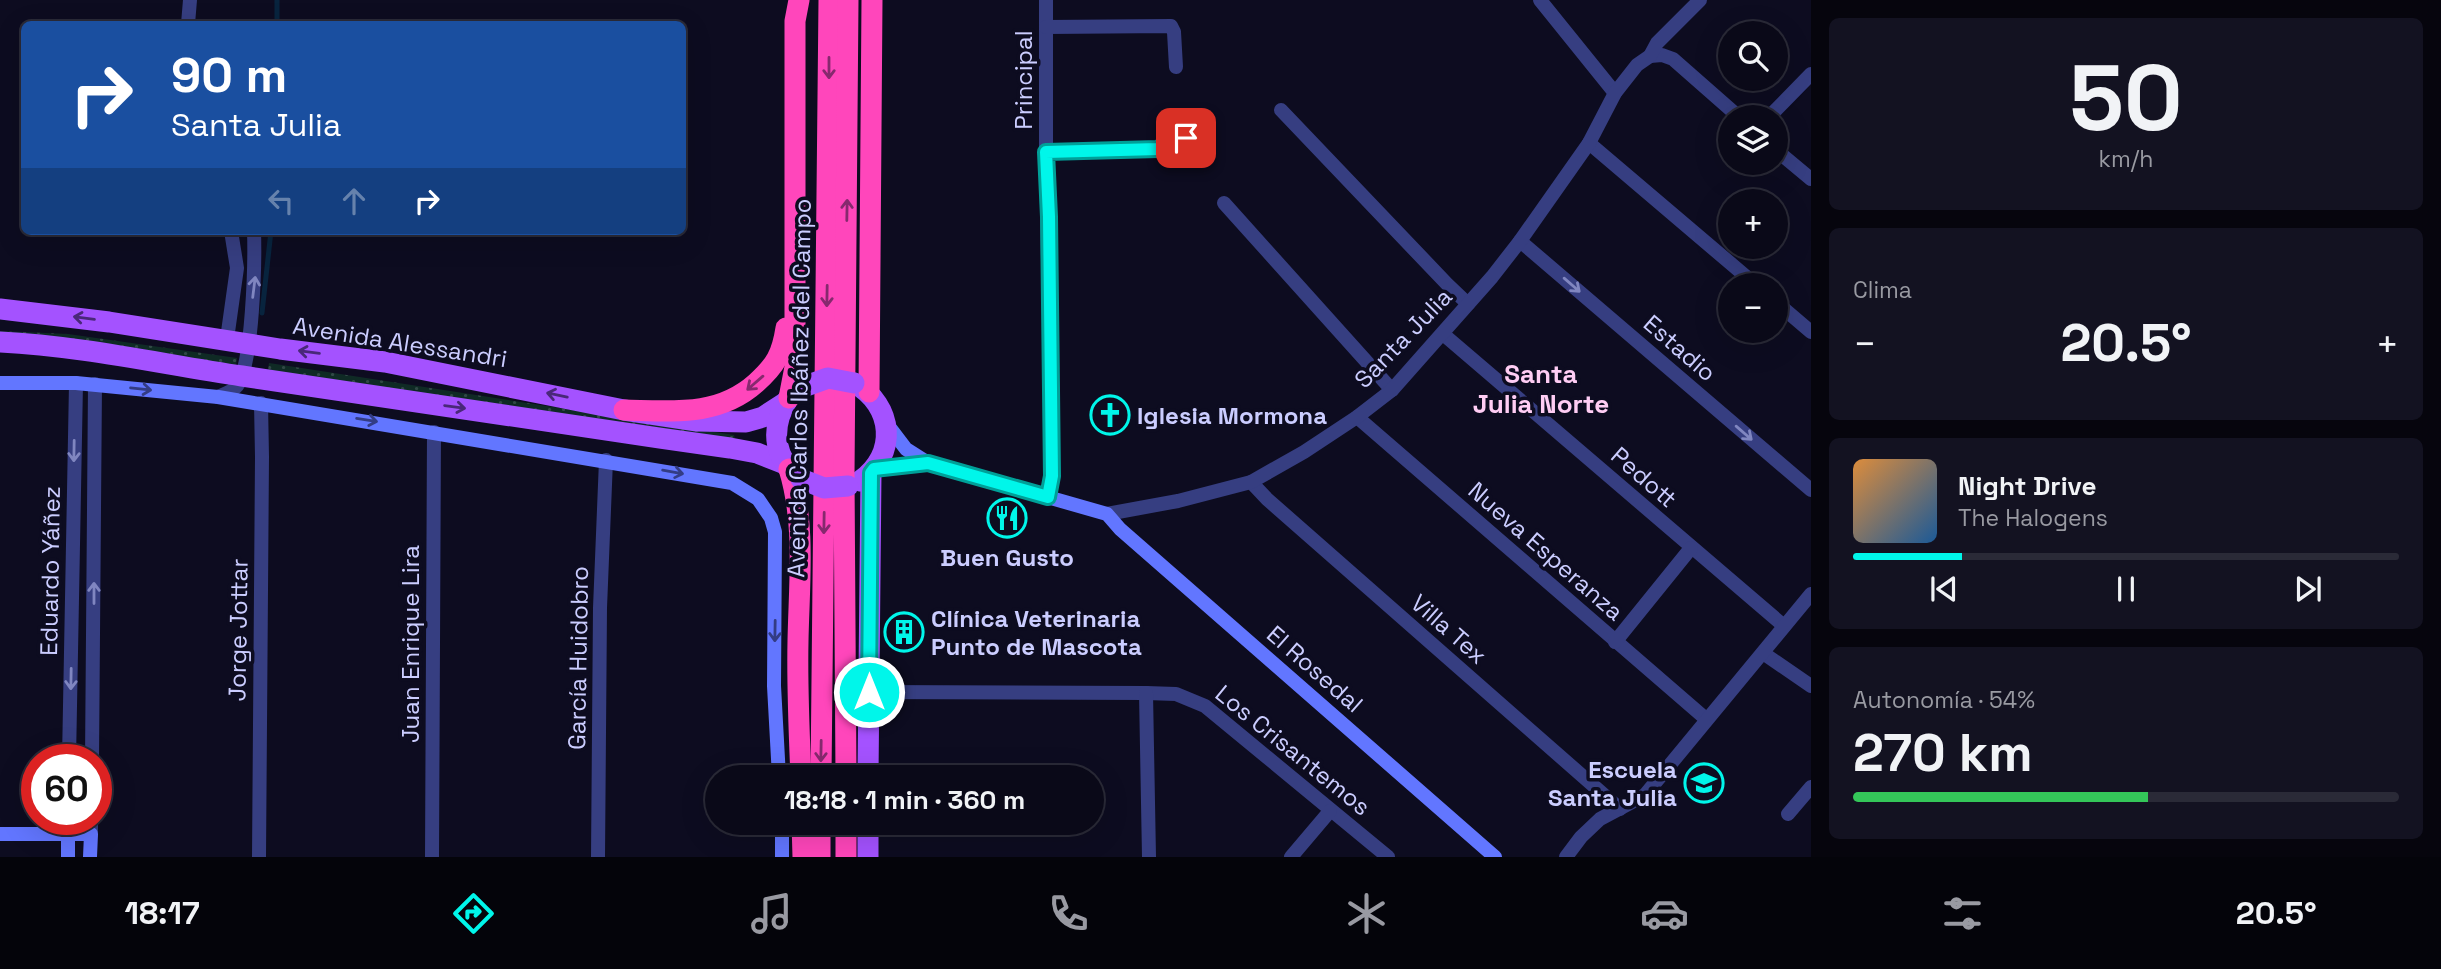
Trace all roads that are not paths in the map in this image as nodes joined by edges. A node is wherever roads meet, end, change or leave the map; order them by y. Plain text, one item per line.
1 (190, 0) edge
2 (799, 0) edge
3 (829, 0) edge
4 (848, 0) edge
5 (872, 0) edge
6 (1046, 0) edge
7 (1540, 0) edge
8 (1700, 0) edge
9 (188, 21) edge
10 (1046, 27) junction
11 (1650, 56) junction
12 (1176, 67) dead end
13 (1811, 74) edge
14 (1615, 93) junction
15 (1725, 105) edge
16 (1781, 105) edge
17 (1281, 110) dead end
18 (1186, 138) dead end
19 (1589, 142) junction
20 (1046, 152) junction
21 (1788, 160) edge
22 (1811, 179) edge
23 (1224, 203) dead end
24 (232, 235) edge
25 (254, 235) edge
26 (1520, 240) junction
27 (1742, 273) edge
28 (795, 277) junction
29 (1468, 304) junction
30 (0, 309) edge
31 (1788, 312) edge
32 (1811, 332) edge
33 (1443, 334) junction
34 (227, 339) junction
35 (0, 342) edge
36 (248, 343) junction
37 (242, 376) junction
38 (0, 383) edge
39 (76, 383) junction
40 (95, 384) junction
41 (862, 388) junction
42 (1392, 390) junction
43 (793, 396) junction
44 (219, 397) junction
45 (261, 403) junction
46 (624, 410) junction
47 (1357, 418) junction
48 (886, 422) junction
49 (434, 432) junction
50 (606, 460) junction
51 (928, 463) junction
52 (792, 471) junction
53 (873, 471) junction
54 (1251, 482) junction
55 (1811, 491) edge
56 (1048, 497) junction
57 (1107, 514) junction
58 (1691, 548) junction
59 (1811, 594) edge
60 (1784, 626) junction
61 (1615, 642) junction
62 (1763, 653) junction
63 (1811, 687) edge
64 (869, 692) junction
65 (1146, 693) junction
66 (1706, 719) junction
67 (69, 744) edge
68 (92, 744) edge
69 (778, 765) edge
70 (801, 765) edge
71 (821, 765) edge
72 (846, 765) edge
73 (869, 765) edge
74 (1811, 787) edge
75 (1620, 808) junction
76 (1330, 811) junction
77 (1788, 814) dead end
78 (21, 832) edge
79 (0, 834) edge
80 (68, 835) edge
81 (91, 835) edge
82 (782, 835) edge
83 (802, 835) edge
84 (820, 835) edge
85 (846, 835) edge
86 (868, 835) edge
87 (68, 857) edge
88 (90, 857) edge
89 (259, 857) edge
90 (432, 857) edge
91 (598, 857) edge
92 (782, 857) edge
93 (803, 857) edge
94 (820, 857) edge
95 (846, 857) edge
96 (868, 857) edge
97 (1149, 857) edge
98 (1291, 857) edge
99 (1388, 857) edge
100 (1495, 857) edge
101 (1566, 857) edge

1 - 9 street
2 - 28 highway
3 -> 71 highway, Avenida Carlos Ibáñez del Campo
72 -> 4 highway, Avenida Carlos Ibáñez del Campo
5 - 41 highway
6 - 10 street, Principal
7 - 14 street
8 - 11 street, Santa Julia
10 - 12 street
10 - 20 street, Principal
11 - 14 street, Santa Julia
11 - 15 street
13 - 16 street
14 - 19 street, Santa Julia
17 - 29 street
18 - 20 street
19 - 26 street, Santa Julia
19 - 27 street
20 - 56 street, Principal
21 - 22 street
23 - 42 street
24 - 34 street
36 -> 25 street
26 - 29 street, Santa Julia
26 -> 55 street, Estadio
28 - 43 highway
28 -> 46 highway
29 - 33 street, Santa Julia
34 -> 30 main road, Avenida Alessandri
31 - 32 street
33 - 42 street, Santa Julia
33 - 58 street, Pedott
34 - 36 main road, Avenida Alessandri
35 - 37 main road
36 - 37 street
46 -> 36 main road, Avenida Alessandri
37 - 44 street
37 -> 52 main road
38 - 39 main road
39 - 40 main road
39 -> 67 street, Eduardo Yáñez
40 -> 44 main road
68 -> 40 street, Eduardo Yáñez
41 - 43 main road, bridge
41 - 48 main road
42 - 47 street, Santa Julia
43 - 46 main road, Avenida Alessandri
43 - 52 main road
44 - 45 main road
45 -> 49 main road
45 - 89 street, Jorge Jottar
47 - 54 street, Santa Julia
47 - 61 street, Nueva Esperanza
48 - 51 main road, Santa Julia
48 - 53 main road
49 - 50 main road
49 - 90 street, Juan Enrique Lira
50 -> 69 main road, Avenida Carlos Ibáñez del Campo
50 - 91 street, García Huidobro
51 - 53 main road, Santa Julia
51 - 56 main road, Santa Julia
52 - 53 main road, bridge
52 - 70 highway
53 - 64 main road
54 - 57 street, Santa Julia
54 - 75 street, Villa Tex
56 - 57 main road, Santa Julia
57 - 100 main road, El Rosedal
58 - 60 street, Pedott
58 - 61 street
59 - 60 street
60 - 62 street
61 - 66 street, Nueva Esperanza
62 - 63 street
62 - 66 street
64 - 65 street, Los Crisantemos
64 - 73 main road
65 - 76 street, Los Crisantemos
65 - 97 street
66 - 75 street
74 - 77 street
75 - 101 street
76 - 98 street
76 - 99 street, Los Crisantemos
78 - 79 main road
80 - 87 main road
81 - 88 main road
82 - 92 main road
83 - 93 highway
84 - 94 highway
85 - 95 highway
86 - 96 main road

